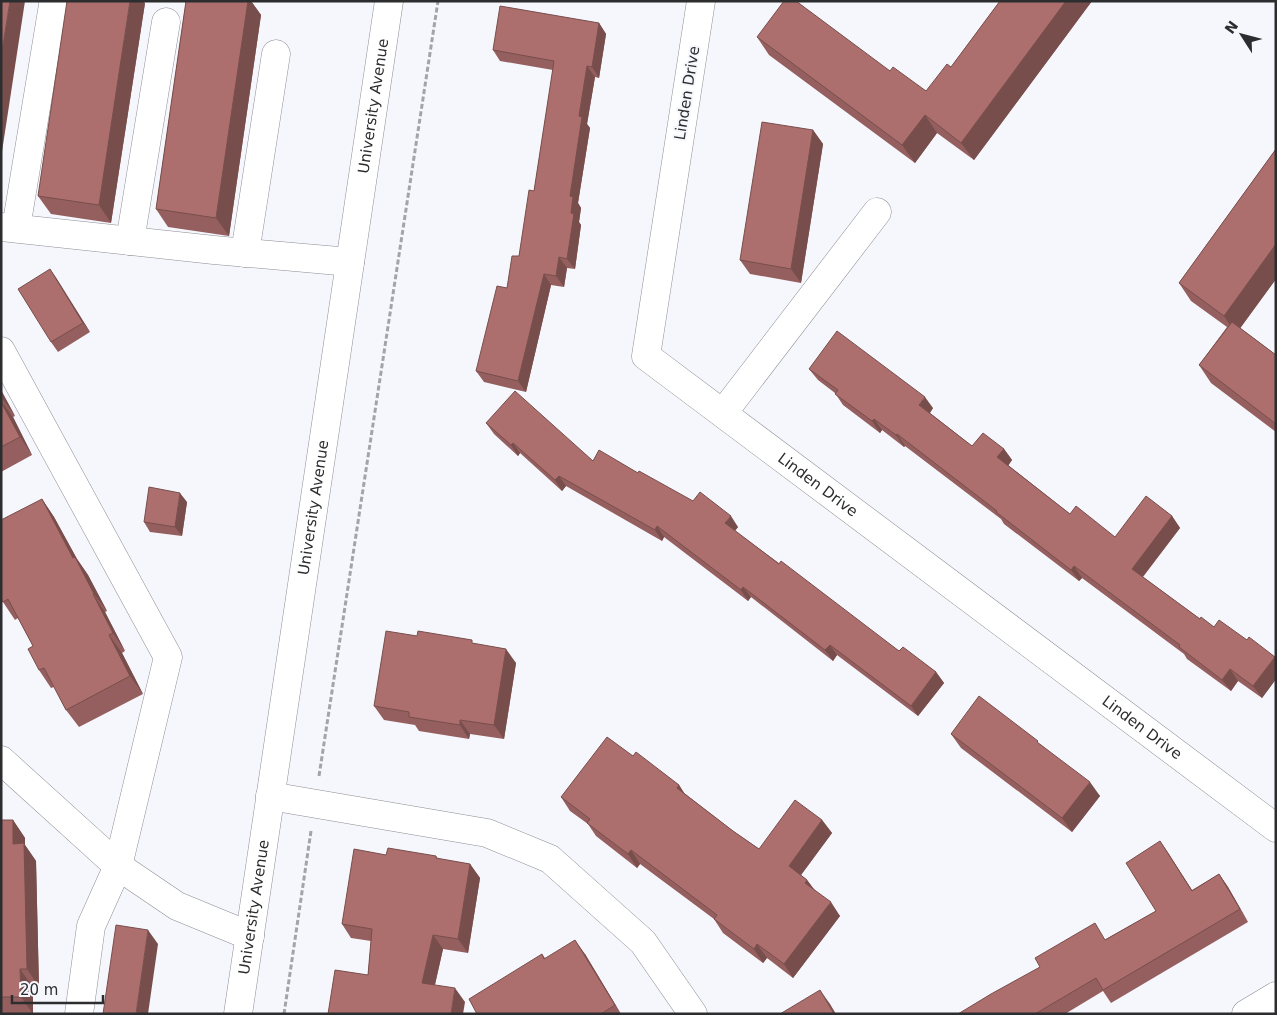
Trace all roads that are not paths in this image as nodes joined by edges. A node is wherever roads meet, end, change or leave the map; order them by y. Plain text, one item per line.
1 (389, 1) edge
2 (701, 1) edge
3 (53, 6) dead end
4 (166, 22) dead end
5 (276, 54) dead end
6 (877, 212) dead end
7 (8, 228) edge
8 (130, 241) junction
9 (245, 253) junction
10 (350, 262) junction
11 (1, 351) edge
12 (723, 413) junction
13 (1, 760) edge
14 (270, 796) junction
15 (1276, 828) edge
16 (118, 866) junction
17 (250, 936) junction
18 (1276, 996) edge
19 (690, 1013) edge
20 (79, 1014) edge
21 (238, 1014) edge
22 (1246, 1014) edge

1 - 10 street, University Avenue
2 - 12 street, Linden Drive
3 - 7 street
4 - 8 street
5 - 9 street
6 - 12 street
7 - 8 street
8 - 9 street
9 - 10 street
10 - 14 street, University Avenue
11 - 16 street
12 - 15 street, Linden Drive
13 - 16 street
14 - 17 street, University Avenue
14 - 19 street
16 - 17 street
16 - 20 street
17 - 21 street, University Avenue
18 - 22 street

